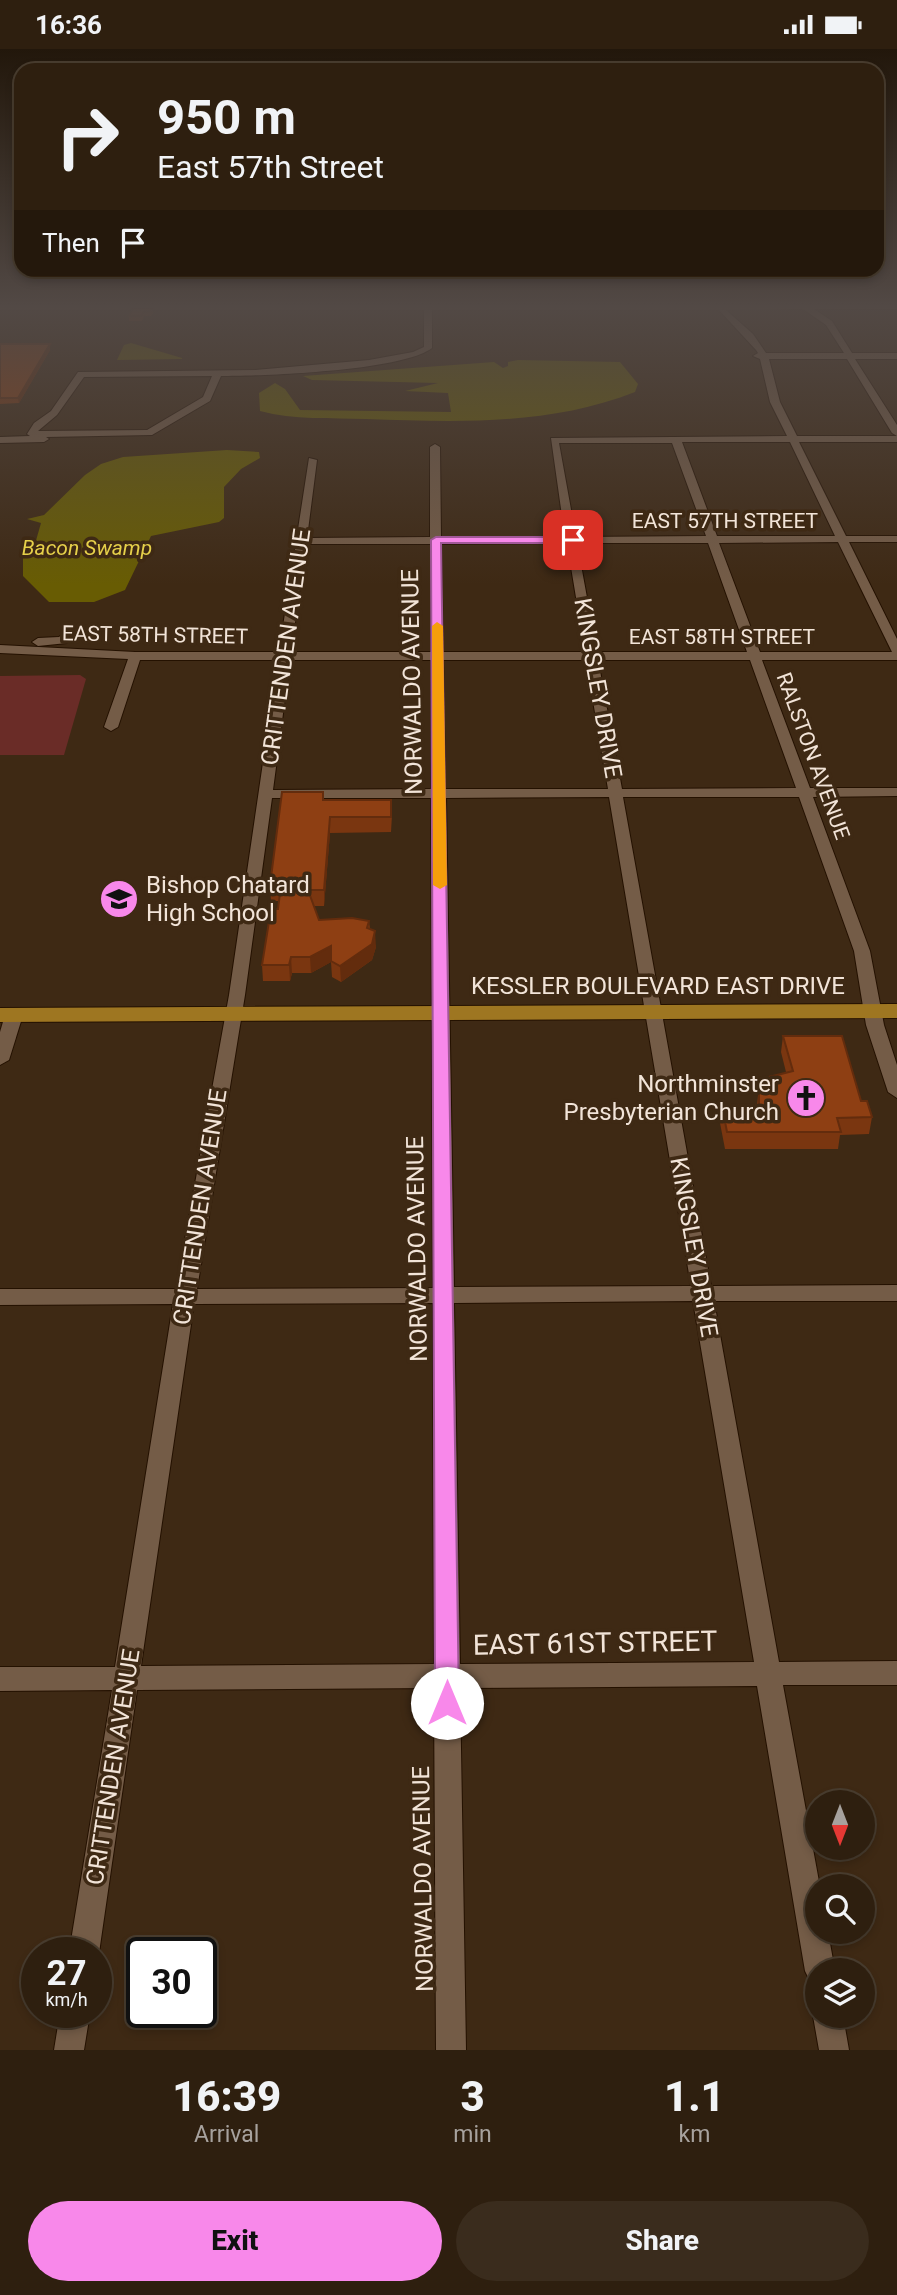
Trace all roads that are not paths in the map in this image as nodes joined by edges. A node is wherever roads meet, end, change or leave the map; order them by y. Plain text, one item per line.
1 (64, 398) edge
2 (208, 398) edge
3 (775, 398) edge
4 (875, 398) edge
5 (897, 433) edge
6 (676, 439) junction
7 (793, 439) junction
8 (897, 439) edge
9 (0, 440) edge
10 (54, 442) dead end
11 (435, 447) dead end
12 (312, 460) dead end
13 (436, 540) junction
14 (573, 540) junction
15 (710, 540) junction
16 (841, 540) junction
17 (897, 540) edge
18 (300, 541) junction
19 (69, 633) dead end
20 (0, 638) edge
21 (0, 649) edge
22 (897, 654) edge
23 (592, 655) junction
24 (135, 656) junction
25 (283, 656) junction
26 (438, 656) junction
27 (755, 657) junction
28 (111, 727) dead end
29 (897, 792) edge
30 (805, 793) junction
31 (616, 794) junction
32 (267, 795) junction
33 (439, 795) junction
34 (871, 1011) junction
35 (897, 1011) edge
36 (653, 1012) junction
37 (441, 1013) junction
38 (232, 1014) junction
39 (7, 1015) edge
40 (0, 1061) edge
41 (897, 1092) edge
42 (897, 1293) edge
43 (703, 1294) junction
44 (444, 1295) junction
45 (185, 1296) junction
46 (0, 1297) edge
47 (769, 1673) junction
48 (897, 1673) edge
49 (447, 1676) junction
50 (126, 1678) junction
51 (0, 1679) edge
52 (86, 1937) edge
53 (818, 1958) edge
54 (73, 2028) edge
55 (830, 2028) edge
56 (69, 2050) edge
57 (451, 2050) edge
58 (834, 2050) edge

1 - 2 street
3 - 7 street
4 - 5 street
6 - 7 street
6 - 14 street, KINGSLEY DRIVE
6 - 15 street, RALSTON AVENUE
7 - 8 street
7 - 16 street
9 - 10 street
11 - 13 street, NORWALDO AVENUE
12 - 18 street, CRITTENDEN AVENUE
13 - 14 street, EAST 57TH STREET
13 - 18 street, EAST 57TH STREET
13 - 26 street, NORWALDO AVENUE
14 - 15 street, EAST 57TH STREET
14 - 23 street, KINGSLEY DRIVE
15 - 16 street, EAST 57TH STREET
15 - 27 street, RALSTON AVENUE
16 - 17 street, EAST 57TH STREET
16 - 22 street
18 - 25 street, CRITTENDEN AVENUE
19 - 20 street
21 - 24 street, EAST 58TH STREET
22 - 27 street, EAST 58TH STREET
23 - 26 street, EAST 58TH STREET
23 - 27 street, EAST 58TH STREET
23 - 31 street, KINGSLEY DRIVE
24 - 25 street, EAST 58TH STREET
24 - 28 street
25 - 26 street, EAST 58TH STREET
25 - 32 street, CRITTENDEN AVENUE
26 - 33 street, NORWALDO AVENUE
27 - 30 street, RALSTON AVENUE
29 - 30 street
30 - 31 street
30 - 34 street, RALSTON AVENUE
31 - 33 street
31 - 36 street, KINGSLEY DRIVE
32 - 33 street
32 - 38 street, CRITTENDEN AVENUE
33 - 37 street, NORWALDO AVENUE
34 - 35 main road, KESSLER BOULEVARD EAST DRIVE
34 - 36 main road, KESSLER BOULEVARD EAST DRIVE
34 - 41 street, RALSTON AVENUE
36 - 37 main road, KESSLER BOULEVARD EAST DRIVE
36 - 43 street, KINGSLEY DRIVE
37 - 38 main road, KESSLER BOULEVARD EAST DRIVE
37 - 44 street, NORWALDO AVENUE
38 - 39 main road, KESSLER BOULEVARD EAST DRIVE
38 - 45 street, CRITTENDEN AVENUE
39 - 40 street
42 - 43 street
43 - 44 street
43 - 47 street, KINGSLEY DRIVE
44 - 45 street
44 - 49 street, NORWALDO AVENUE
45 - 46 street
45 - 50 street, CRITTENDEN AVENUE
47 - 48 street, EAST 61ST STREET
47 - 49 street, EAST 61ST STREET
47 - 53 street, KINGSLEY DRIVE
49 - 50 street, EAST 61ST STREET
49 - 57 street, NORWALDO AVENUE
50 - 51 street, EAST 61ST STREET
50 - 52 street, CRITTENDEN AVENUE
54 - 56 street
55 - 58 street

